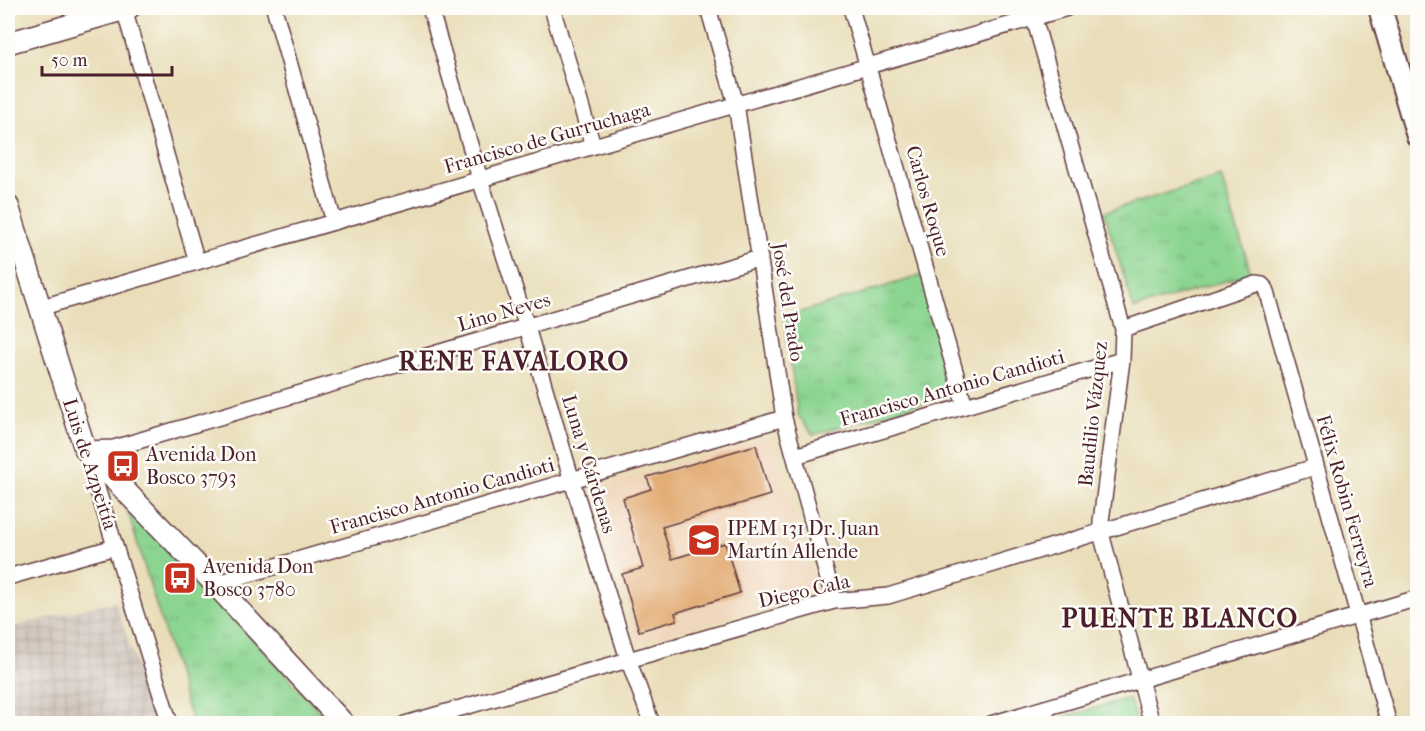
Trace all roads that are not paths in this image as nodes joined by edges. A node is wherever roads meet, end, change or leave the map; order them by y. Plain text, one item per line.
1 (127, 8) edge
2 (274, 8) edge
3 (430, 8) edge
4 (552, 8) edge
5 (708, 8) edge
6 (851, 8) edge
7 (1067, 8) edge
8 (1380, 8) edge
9 (1032, 12) edge
10 (8, 43) edge
11 (868, 66) junction
12 (1412, 94) edge
13 (736, 104) junction
14 (1418, 136) edge
15 (593, 146) junction
16 (480, 179) junction
17 (8, 206) edge
18 (334, 222) junction
19 (760, 258) junction
20 (197, 262) junction
21 (39, 308) junction
22 (527, 327) junction
23 (1123, 329) junction
24 (1122, 360) junction
25 (965, 406) junction
26 (784, 418) junction
27 (86, 449) junction
28 (795, 456) junction
29 (1315, 467) junction
30 (572, 481) junction
31 (1101, 533) junction
32 (116, 547) junction
33 (8, 577) edge
34 (215, 584) junction
35 (1418, 598) edge
36 (834, 601) junction
37 (1358, 615) junction
38 (628, 659) junction
39 (1140, 680) junction
40 (1044, 708) junction
41 (170, 723) edge
42 (344, 723) edge
43 (405, 723) edge
44 (652, 723) edge
45 (991, 723) edge
46 (1048, 723) edge
47 (1152, 723) edge
48 (1389, 723) edge

1 - 10 main road
1 - 20 street
2 - 18 street
3 - 16 street, Luna y Cárdenas
4 - 15 street
5 - 13 street, José del Prado
6 - 11 street, Carlos Roque
7 - 9 street, Francisco de Gurruchaga
8 - 12 main road
9 - 11 street, Francisco de Gurruchaga
9 - 23 street, Baudilio Vázquez
11 - 13 street, Francisco de Gurruchaga
11 - 25 street, Carlos Roque
12 - 14 main road
13 - 15 street, Francisco de Gurruchaga
13 - 19 street, José del Prado
15 - 16 street, Francisco de Gurruchaga
16 - 18 street, Francisco de Gurruchaga
16 - 22 street, Luna y Cárdenas
17 - 21 main road, Luis de Azpeitía
18 - 20 street, Francisco de Gurruchaga
19 - 22 street, Lino Neves
19 - 26 street, José del Prado
20 - 21 street, Francisco de Gurruchaga
21 - 27 main road, Luis de Azpeitía
22 - 27 street, Lino Neves
22 - 30 street, Luna y Cárdenas
23 - 24 street, Baudilio Vázquez
23 - 29 street, Félix Robin Ferreyra
24 - 25 street, Francisco Antonio Candioti
24 - 31 street, Baudilio Vázquez
25 - 28 street, Francisco Antonio Candioti
26 - 28 street, José del Prado
26 - 30 street, Francisco Antonio Candioti
27 - 32 street, Luis de Azpeitía
27 - 34 main road
28 - 36 street, José del Prado
29 - 31 street, Diego Cala
29 - 37 street, Félix Robin Ferreyra
30 - 34 street, Francisco Antonio Candioti
30 - 38 street, Luna y Cárdenas
31 - 36 street, Diego Cala
31 - 39 street, Baudilio Vázquez
32 - 33 street
32 - 41 street, Luis de Azpeitía
34 - 42 main road
35 - 37 street
36 - 38 street, Diego Cala
37 - 39 street
37 - 48 street, Félix Robin Ferreyra
38 - 43 street, Diego Cala
38 - 44 street, Luna y Cárdenas
39 - 40 street
39 - 47 street, Baudilio Vázquez
40 - 45 street
40 - 46 street

